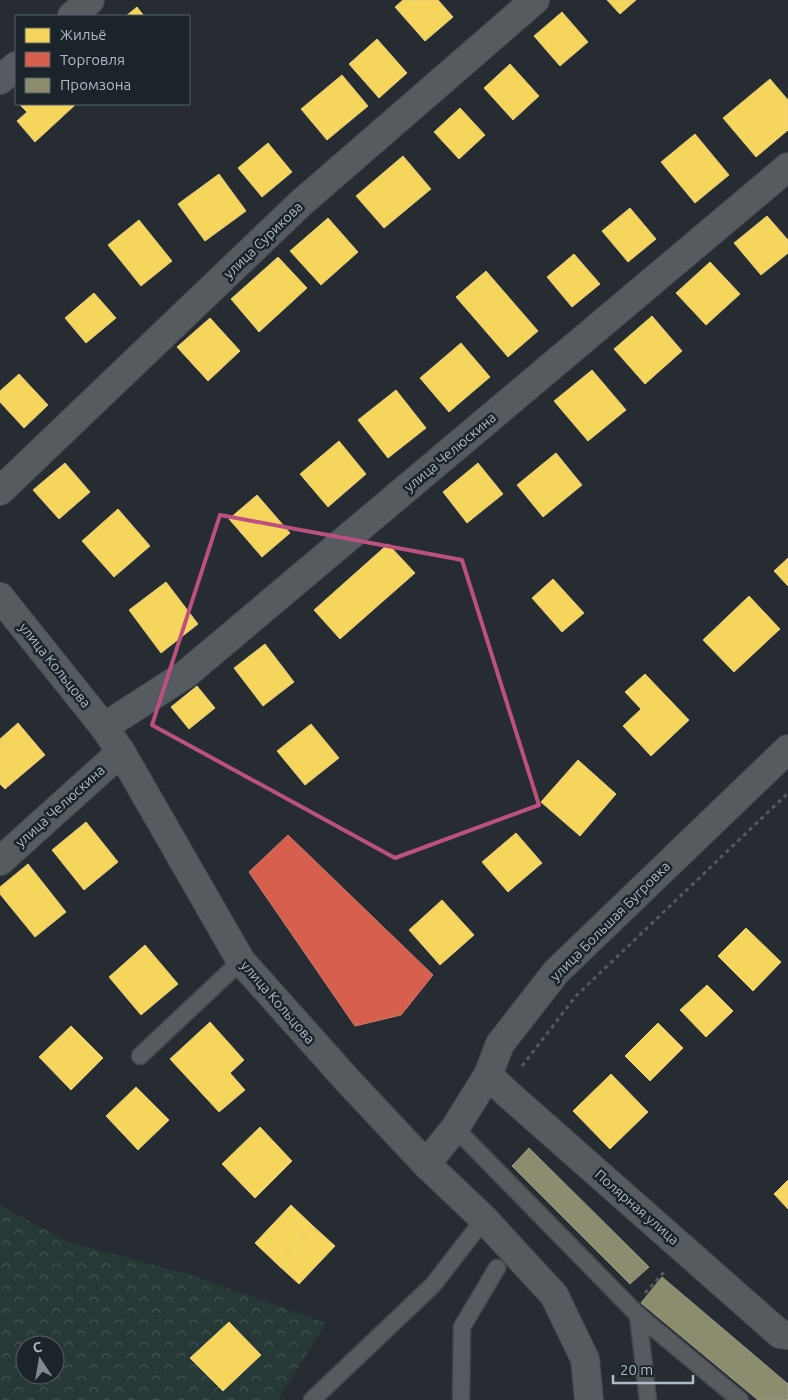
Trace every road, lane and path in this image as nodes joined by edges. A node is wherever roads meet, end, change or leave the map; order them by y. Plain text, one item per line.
1 (90, 0) edge
2 (535, 0) edge
3 (73, 15) edge
4 (15, 67) edge
5 (0, 80) edge
6 (788, 167) edge
7 (0, 491) edge
8 (0, 597) edge
9 (104, 727) junction
10 (788, 749) edge
11 (121, 752) junction
12 (788, 793) edge
13 (0, 861) edge
14 (241, 961) junction
15 (140, 1056) dead end
16 (488, 1075) junction
17 (508, 1094) junction
18 (455, 1128) junction
19 (426, 1164) junction
20 (484, 1219) junction
21 (684, 1249) junction
22 (497, 1268) dead end
23 (634, 1312) junction
24 (788, 1335) edge
25 (312, 1400) edge
26 (461, 1400) edge
27 (589, 1400) edge
28 (648, 1400) edge
29 (740, 1400) edge

1 - 3 street
2 - 7 street, улица Сурикова
4 - 5 street
6 - 9 street, улица Челюскина
8 - 9 street, улица Кольцова
9 - 11 street, улица Кольцова
10 - 16 street, улица Большая Бугровка
11 - 13 street, улица Челюскина
11 - 14 street, улица Кольцова
12 - 17 path
14 - 15 lane
14 - 19 street, улица Кольцова
16 - 17 street, Полярная улица
16 - 18 street, улица Большая Бугровка
17 - 21 street, Полярная улица
18 - 19 street, улица Большая Бугровка
18 - 23 lane
19 - 20 street, улица Кольцова
20 - 25 lane
20 - 27 street, улица Кольцова
21 - 23 path
21 - 24 street, Полярная улица
22 - 26 lane
23 - 28 lane
23 - 29 lane

